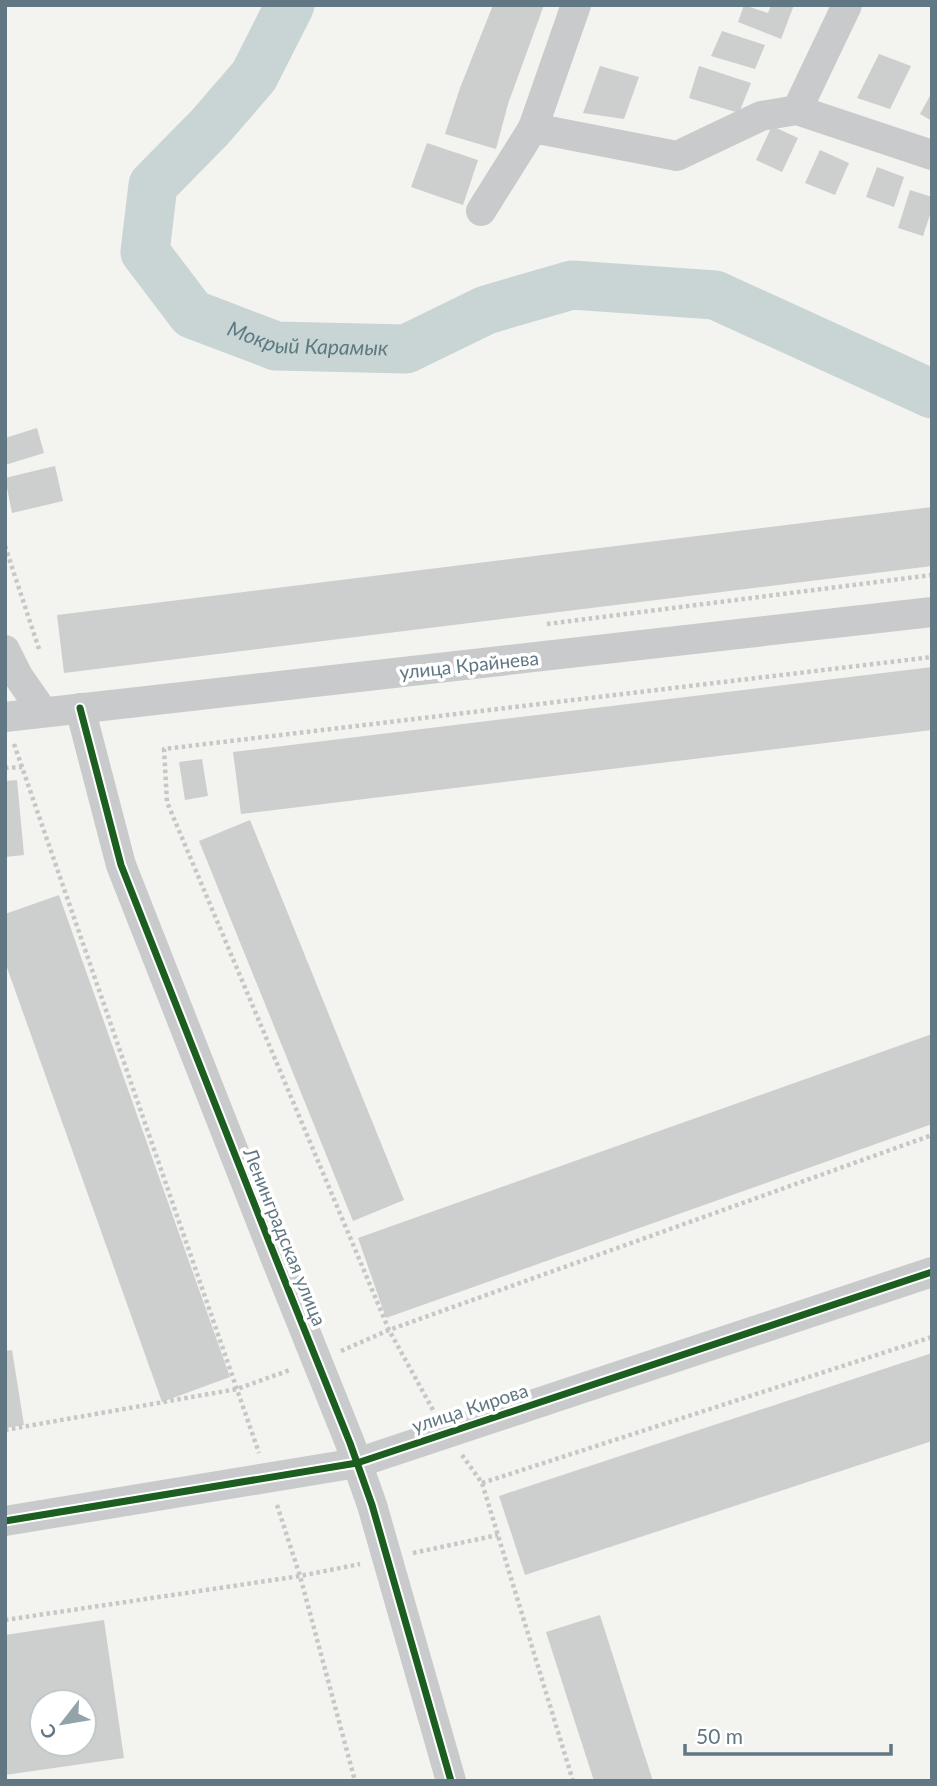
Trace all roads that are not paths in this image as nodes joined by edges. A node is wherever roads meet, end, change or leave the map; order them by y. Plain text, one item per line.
1 (576, 5) edge
2 (848, 5) edge
3 (797, 110) junction
4 (533, 128) junction
5 (932, 156) edge
6 (481, 211) dead end
7 (932, 612) edge
8 (5, 650) edge
9 (43, 712) junction
10 (82, 720) junction
11 (9, 730) edge
12 (932, 1272) edge
13 (357, 1463) junction
14 (5, 1521) edge
15 (452, 1781) edge

1 - 4 street
2 - 3 street
3 - 4 street
3 - 5 street
4 - 6 street
7 - 10 street, улица Крайнева
8 - 9 street
9 - 10 street, улица Крайнева
9 - 11 street, улица Крайнева
10 - 13 street, Ленинградская улица
12 - 13 street, улица Кирова
13 - 14 street, улица Кирова
13 - 15 street, Ленинградская улица

